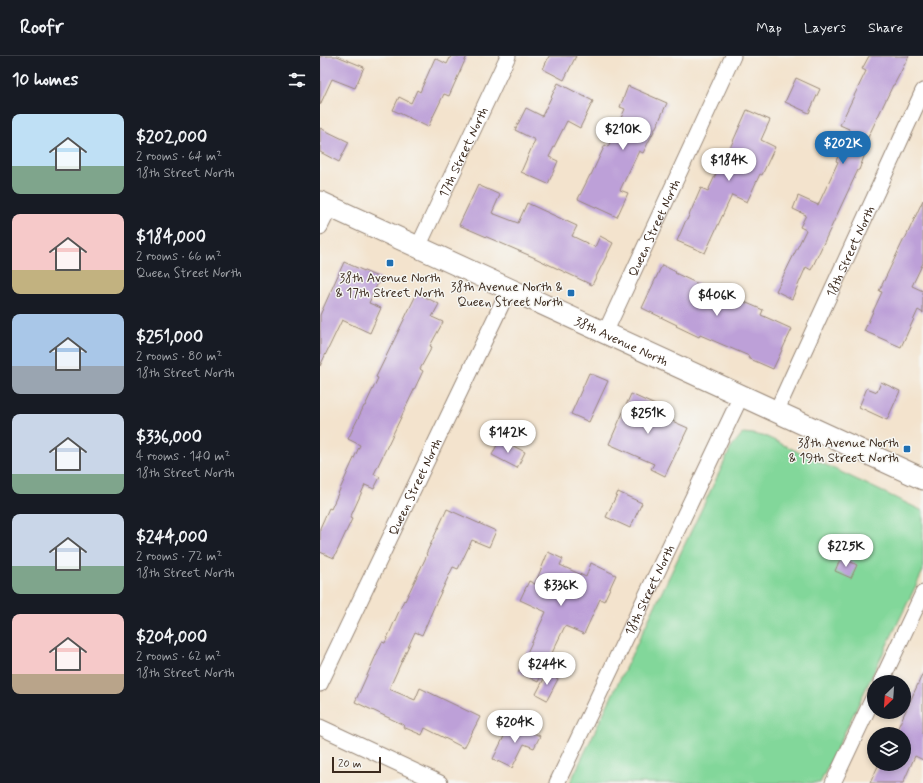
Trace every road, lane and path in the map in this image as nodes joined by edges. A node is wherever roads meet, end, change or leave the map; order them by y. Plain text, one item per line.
1 (508, 56) edge
2 (733, 56) edge
3 (923, 91) edge
4 (325, 204) edge
5 (320, 227) edge
6 (418, 247) junction
7 (509, 289) junction
8 (605, 333) junction
9 (741, 396) junction
10 (776, 412) junction
11 (923, 479) edge
12 (923, 593) edge
13 (884, 675) edge
14 (320, 684) edge
15 (867, 711) edge
16 (320, 727) edge
17 (440, 783) edge
18 (558, 783) edge
19 (833, 783) edge

1 - 6 street, 17th Street North
2 - 8 street, Queen Street North
3 - 10 street, 18th Street North
4 - 5 street
4 - 6 main road, 38th Avenue North
6 - 7 main road, 38th Avenue North
7 - 8 main road, 38th Avenue North
7 - 14 street, Queen Street North
8 - 9 main road, 38th Avenue North
9 - 10 main road, 38th Avenue North
9 - 18 street, 18th Street North
10 - 11 main road, 38th Avenue North
12 - 13 street
15 - 19 street
16 - 17 street

